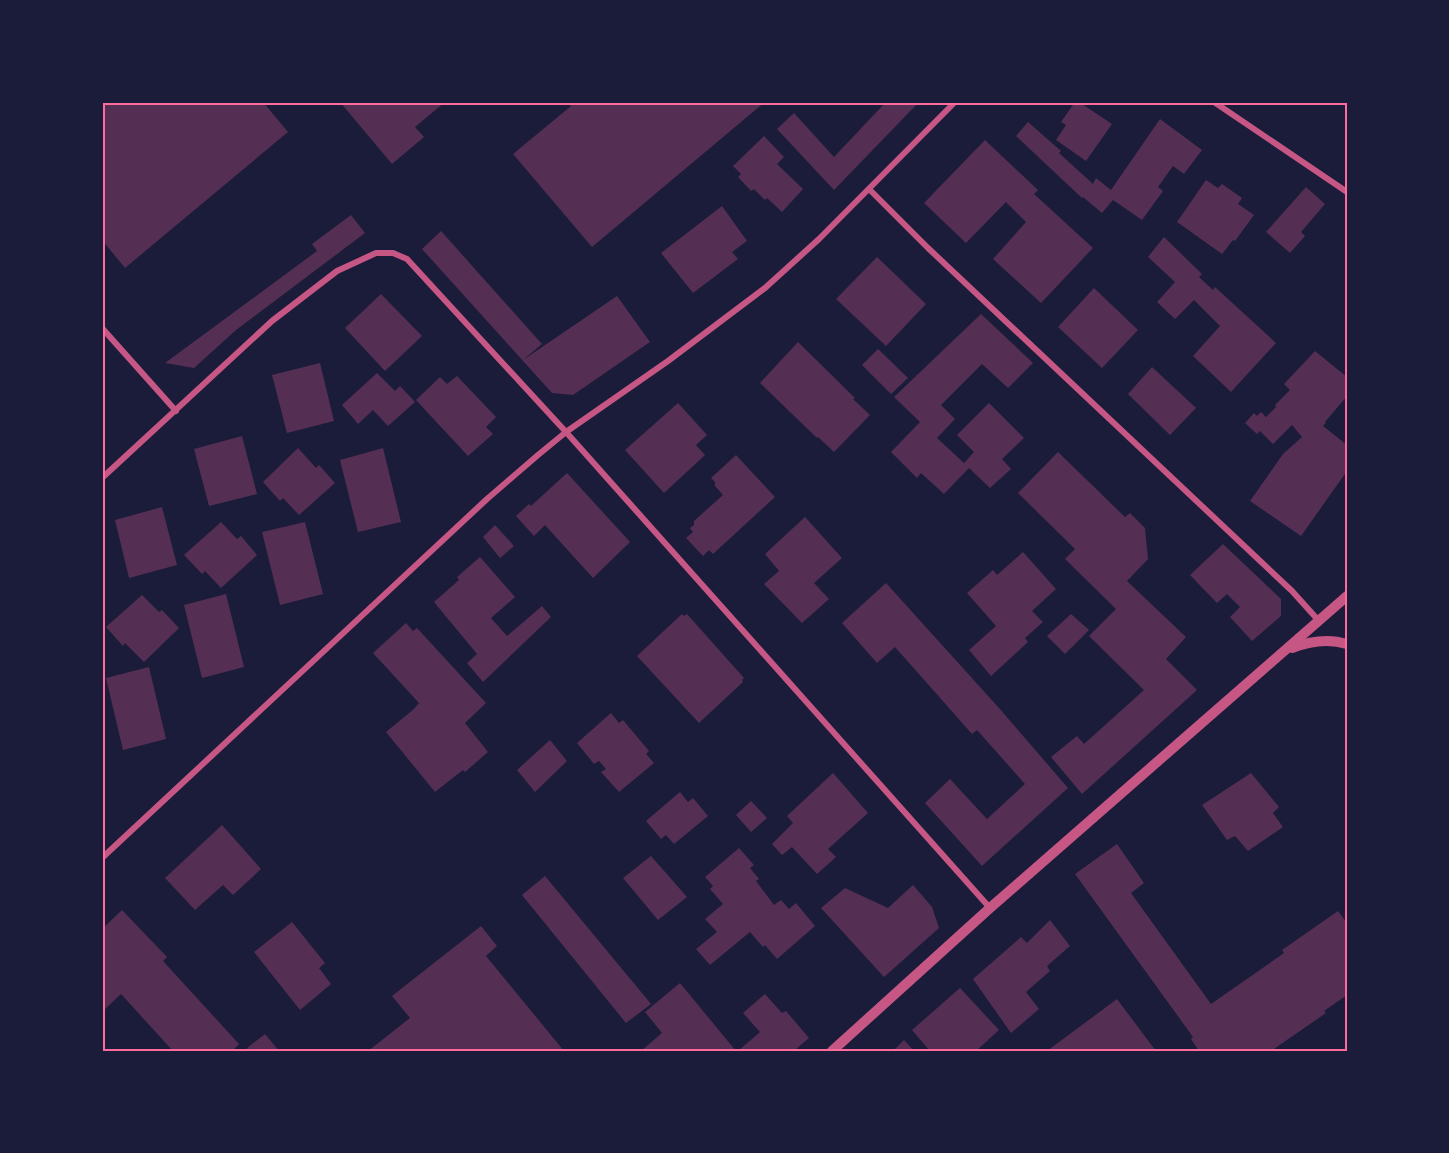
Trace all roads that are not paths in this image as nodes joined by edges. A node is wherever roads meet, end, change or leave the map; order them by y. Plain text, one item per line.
1 (955, 102) edge
2 (1214, 102) edge
3 (869, 189) junction
4 (1347, 192) edge
5 (102, 328) edge
6 (176, 411) junction
7 (566, 432) junction
8 (102, 478) edge
9 (1344, 601) edge
10 (1319, 621) junction
11 (1347, 644) edge
12 (1286, 650) junction
13 (102, 858) edge
14 (990, 908) junction
15 (832, 1051) edge

1 - 3 street
2 - 4 street
3 - 7 street
3 - 10 street
5 - 6 street
6 - 7 street
6 - 8 street
7 - 13 street
7 - 14 street
9 - 10 street
10 - 12 street
11 - 12 street
12 - 14 street
14 - 15 street

